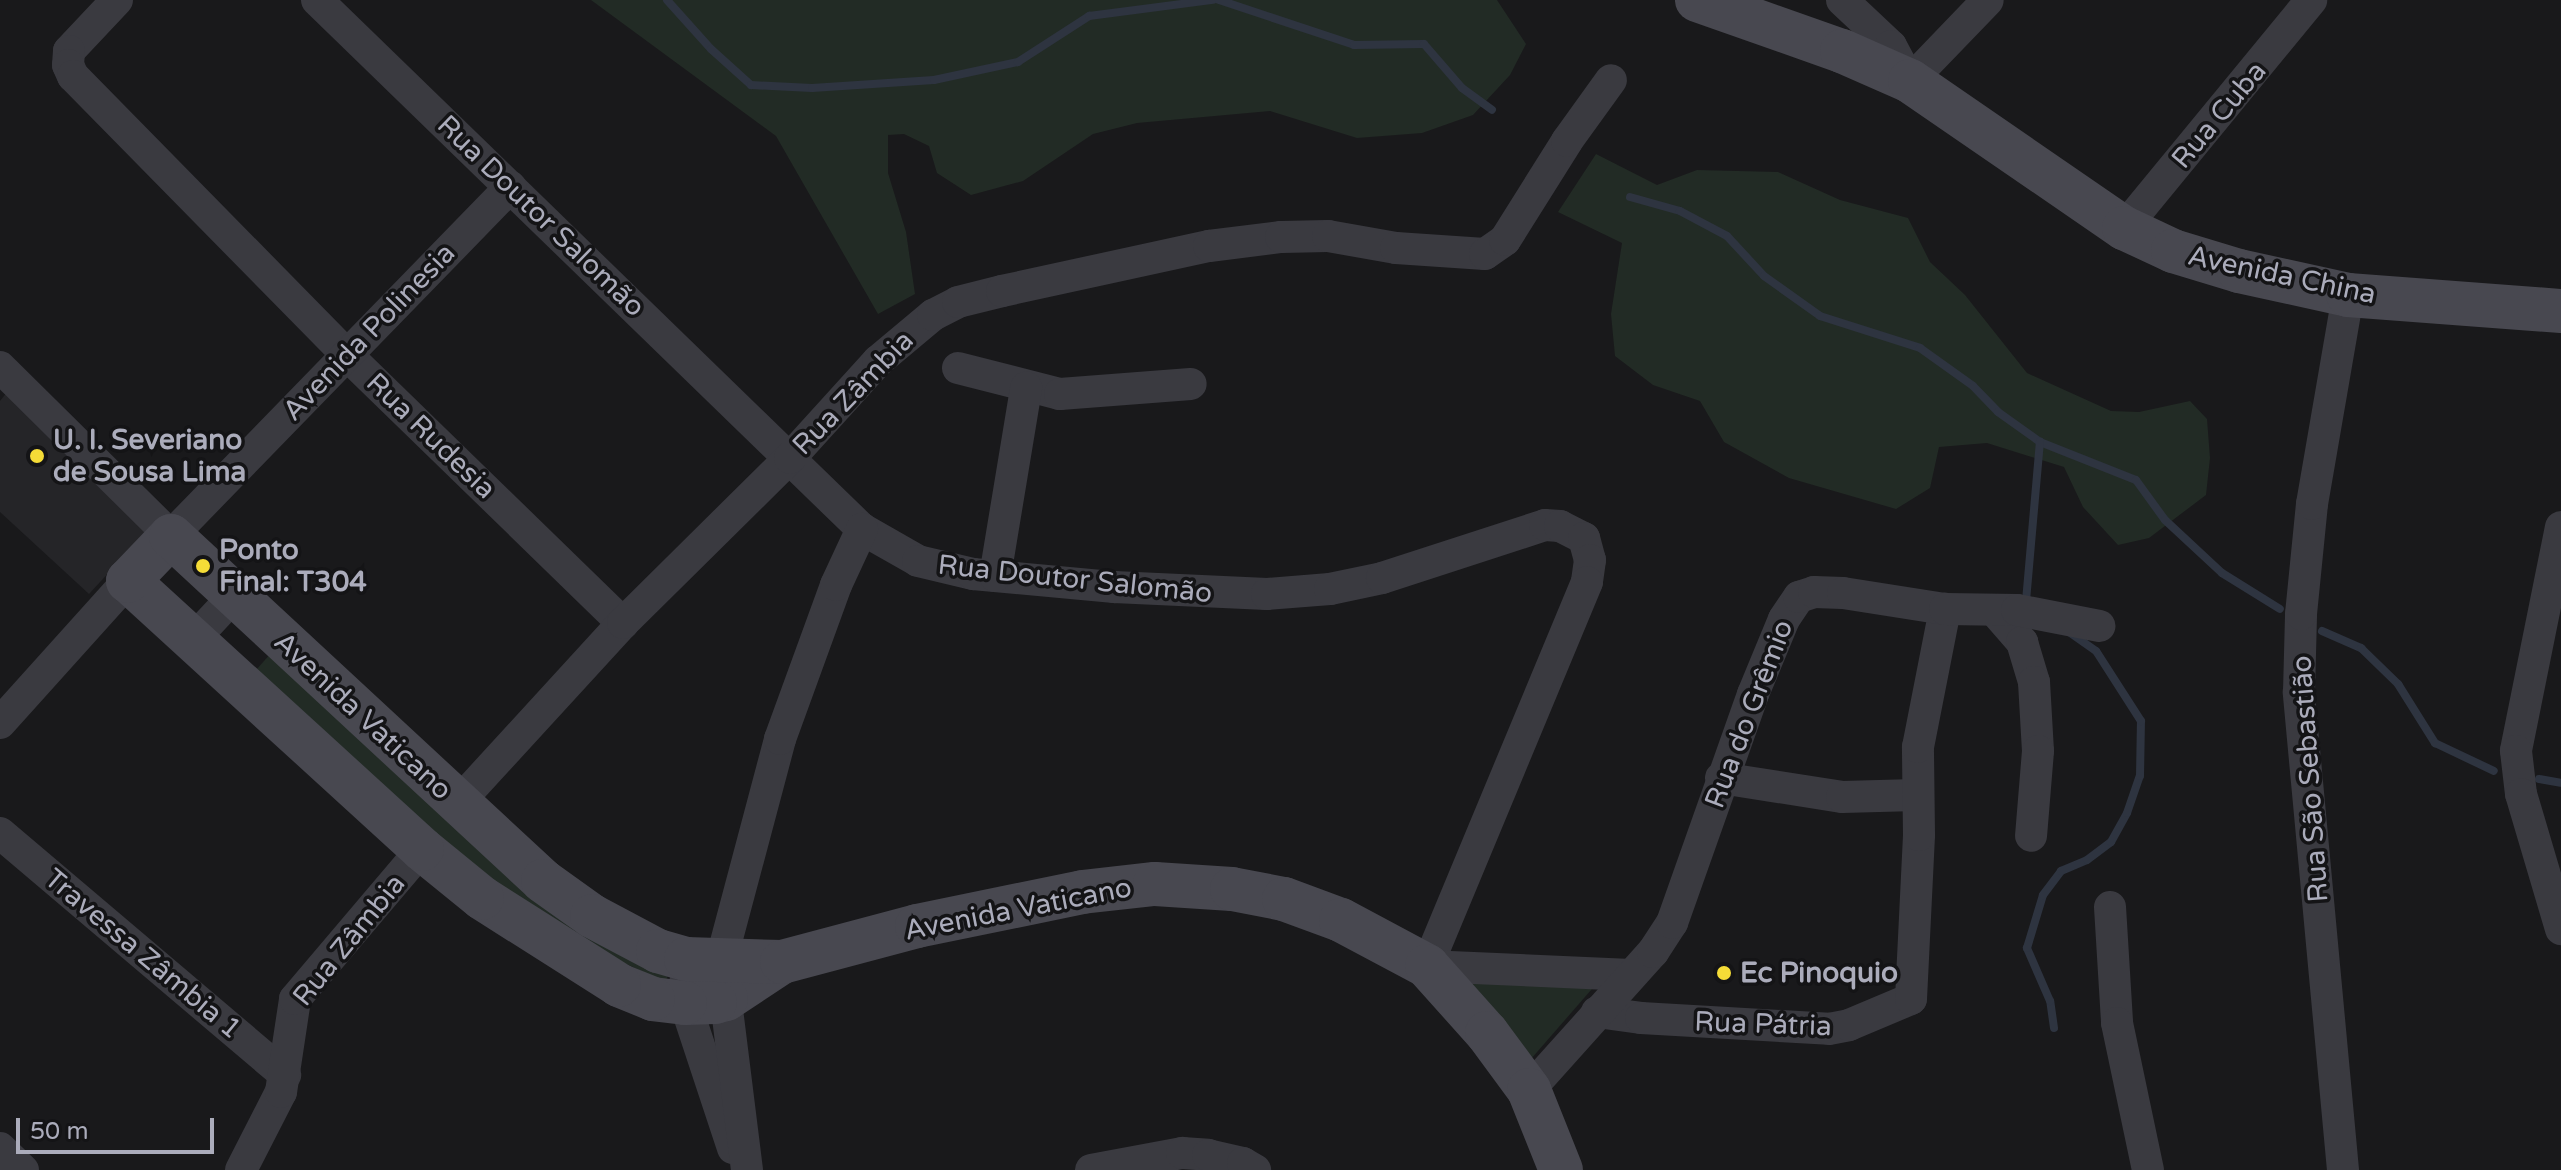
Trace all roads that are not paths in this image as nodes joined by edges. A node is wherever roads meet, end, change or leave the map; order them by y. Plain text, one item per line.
1 (117, 0) edge
2 (317, 0) edge
3 (1697, 0) edge
4 (1842, 0) edge
5 (1988, 0) edge
6 (2311, 0) edge
7 (1611, 80) dead end
8 (1910, 81) junction
9 (510, 187) junction
10 (2124, 228) junction
11 (2348, 295) junction
12 (2561, 311) edge
13 (347, 355) junction
14 (0, 367) edge
15 (958, 368) dead end
16 (1191, 384) dead end
17 (1026, 388) junction
18 (790, 458) junction
19 (2561, 527) edge
20 (862, 529) junction
21 (171, 536) junction
22 (995, 576) junction
23 (128, 581) junction
24 (234, 596) junction
25 (1945, 609) junction
26 (1994, 610) junction
27 (623, 623) junction
28 (2099, 626) dead end
29 (192, 641) junction
30 (0, 723) edge
31 (1721, 778) junction
32 (1916, 795) junction
33 (457, 804) junction
34 (0, 833) edge
35 (2031, 836) dead end
36 (422, 849) junction
37 (2110, 907) dead end
38 (2561, 929) edge
39 (1427, 966) junction
40 (1631, 975) junction
41 (705, 980) junction
42 (1597, 1012) junction
43 (285, 1075) junction
44 (1529, 1090) junction
45 (0, 1148) edge
46 (23, 1170) edge
47 (241, 1170) edge
48 (741, 1170) edge
49 (747, 1170) edge
50 (1091, 1170) edge
51 (1255, 1170) edge
52 (1561, 1170) edge
53 (2148, 1170) edge
54 (2343, 1170) edge

1 - 13 street, Rua Rudesia
2 - 9 street, Rua Doutor Salomão
3 - 8 street, Avenida China
4 - 8 street
5 - 8 street
6 - 10 street, Rua Cuba
7 - 18 street, Rua Zâmbia
8 - 10 street, Avenida China
9 - 13 street, Avenida Polinesia
9 - 18 street, Rua Doutor Salomão
10 - 11 street, Avenida China
11 - 12 street, Avenida China
11 - 54 street, Rua São Sebastião
13 - 21 street, Avenida Polinesia
13 - 27 street, Rua Rudesia
14 - 21 street, Avenida Vaticano
15 - 17 street
16 - 17 street
17 - 22 street
18 - 20 street, Rua Doutor Salomão
18 - 27 street, Rua Zâmbia
19 - 38 street
20 - 22 street, Rua Doutor Salomão
20 - 41 street
21 - 23 street, Avenida Polinesia
21 - 24 street, Avenida Vaticano
22 - 39 street, Rua Doutor Salomão
23 - 29 street, Avenida Vaticano
23 - 30 street, Avenida Polinesia
24 - 29 street
24 - 33 street, Avenida Vaticano
25 - 26 street, Rua do Grêmio
25 - 31 street, Rua do Grêmio
25 - 32 street
26 - 28 street, Rua do Grêmio
26 - 35 street
27 - 33 street, Rua Zâmbia
29 - 36 street, Avenida Vaticano
31 - 32 street
31 - 40 street, Rua do Grêmio
32 - 42 street, Rua Pátria
33 - 41 street, Avenida Vaticano
34 - 43 street, Travessa Zâmbia 1
36 - 41 street, Avenida Vaticano
36 - 43 street, Rua Zâmbia
37 - 53 street
39 - 40 street
39 - 41 street, Avenida Vaticano
39 - 44 street, Avenida Vaticano
40 - 42 street, Rua do Grêmio
41 - 48 street
41 - 49 street
42 - 44 street, Rua do Grêmio
43 - 47 street, Rua Zâmbia
44 - 52 street, Avenida Vaticano
45 - 46 street
50 - 51 street

